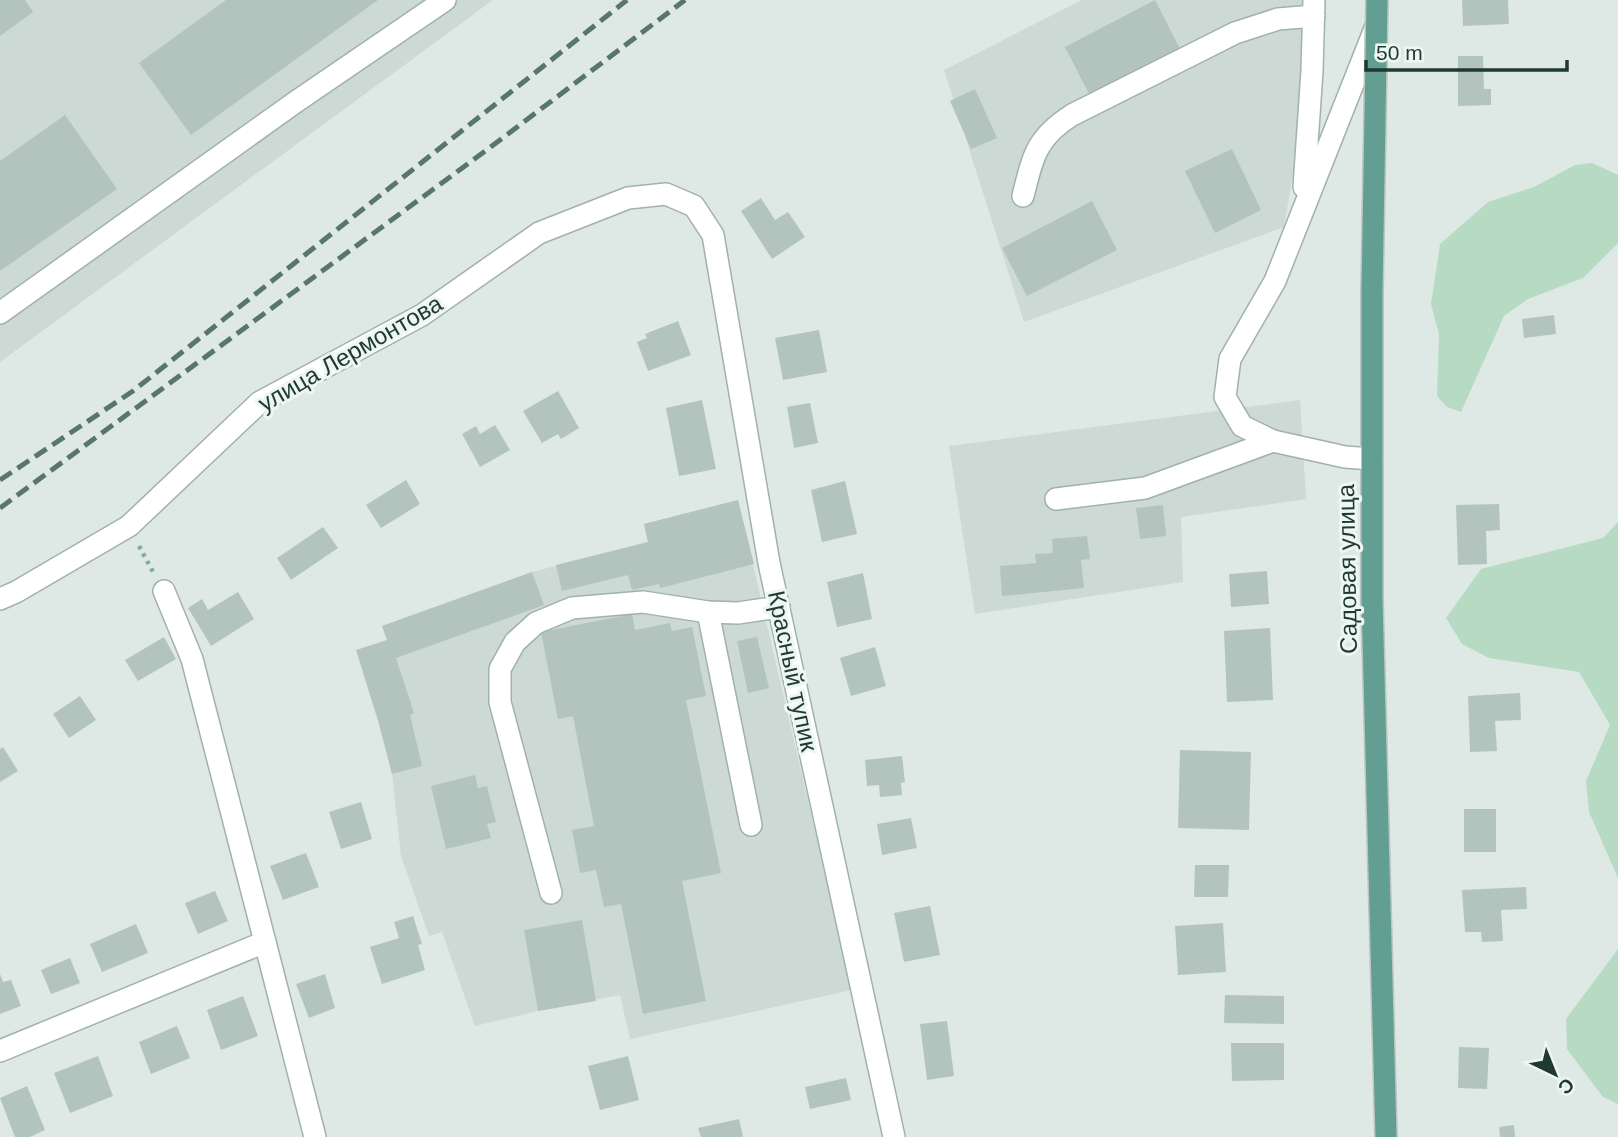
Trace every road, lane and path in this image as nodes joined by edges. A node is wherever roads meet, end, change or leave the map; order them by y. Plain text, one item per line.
1 (445, 0) edge
2 (1377, 0) edge
3 (1387, 0) edge
4 (1314, 8) edge
5 (1023, 196) dead end
6 (694, 206) joint
7 (1303, 207) junction
8 (0, 313) edge
9 (1273, 440) junction
10 (1372, 459) junction
11 (1056, 499) dead end
12 (129, 526) junction
13 (164, 592) joint
14 (0, 599) edge
15 (779, 607) junction
16 (708, 612) junction
17 (751, 825) dead end
18 (551, 893) dead end
19 (265, 942) junction
20 (0, 1051) edge
21 (315, 1137) edge
22 (894, 1137) edge
23 (1386, 1137) edge

1 - 8 street
2 - 10 main road, Садовая улица, bridge
3 - 7 street
4 - 5 street
4 - 7 street
6 - 12 street, улица Лермонтова
6 - 15 street, Красный тупик
7 - 9 street
9 - 10 street
9 - 11 street
10 - 23 main road, Садовая улица
12 - 13 path
12 - 14 street, улица Лермонтова
13 - 19 street
15 - 16 street
15 - 22 street, Красный тупик
16 - 17 street
16 - 18 street
19 - 20 street
19 - 21 street

